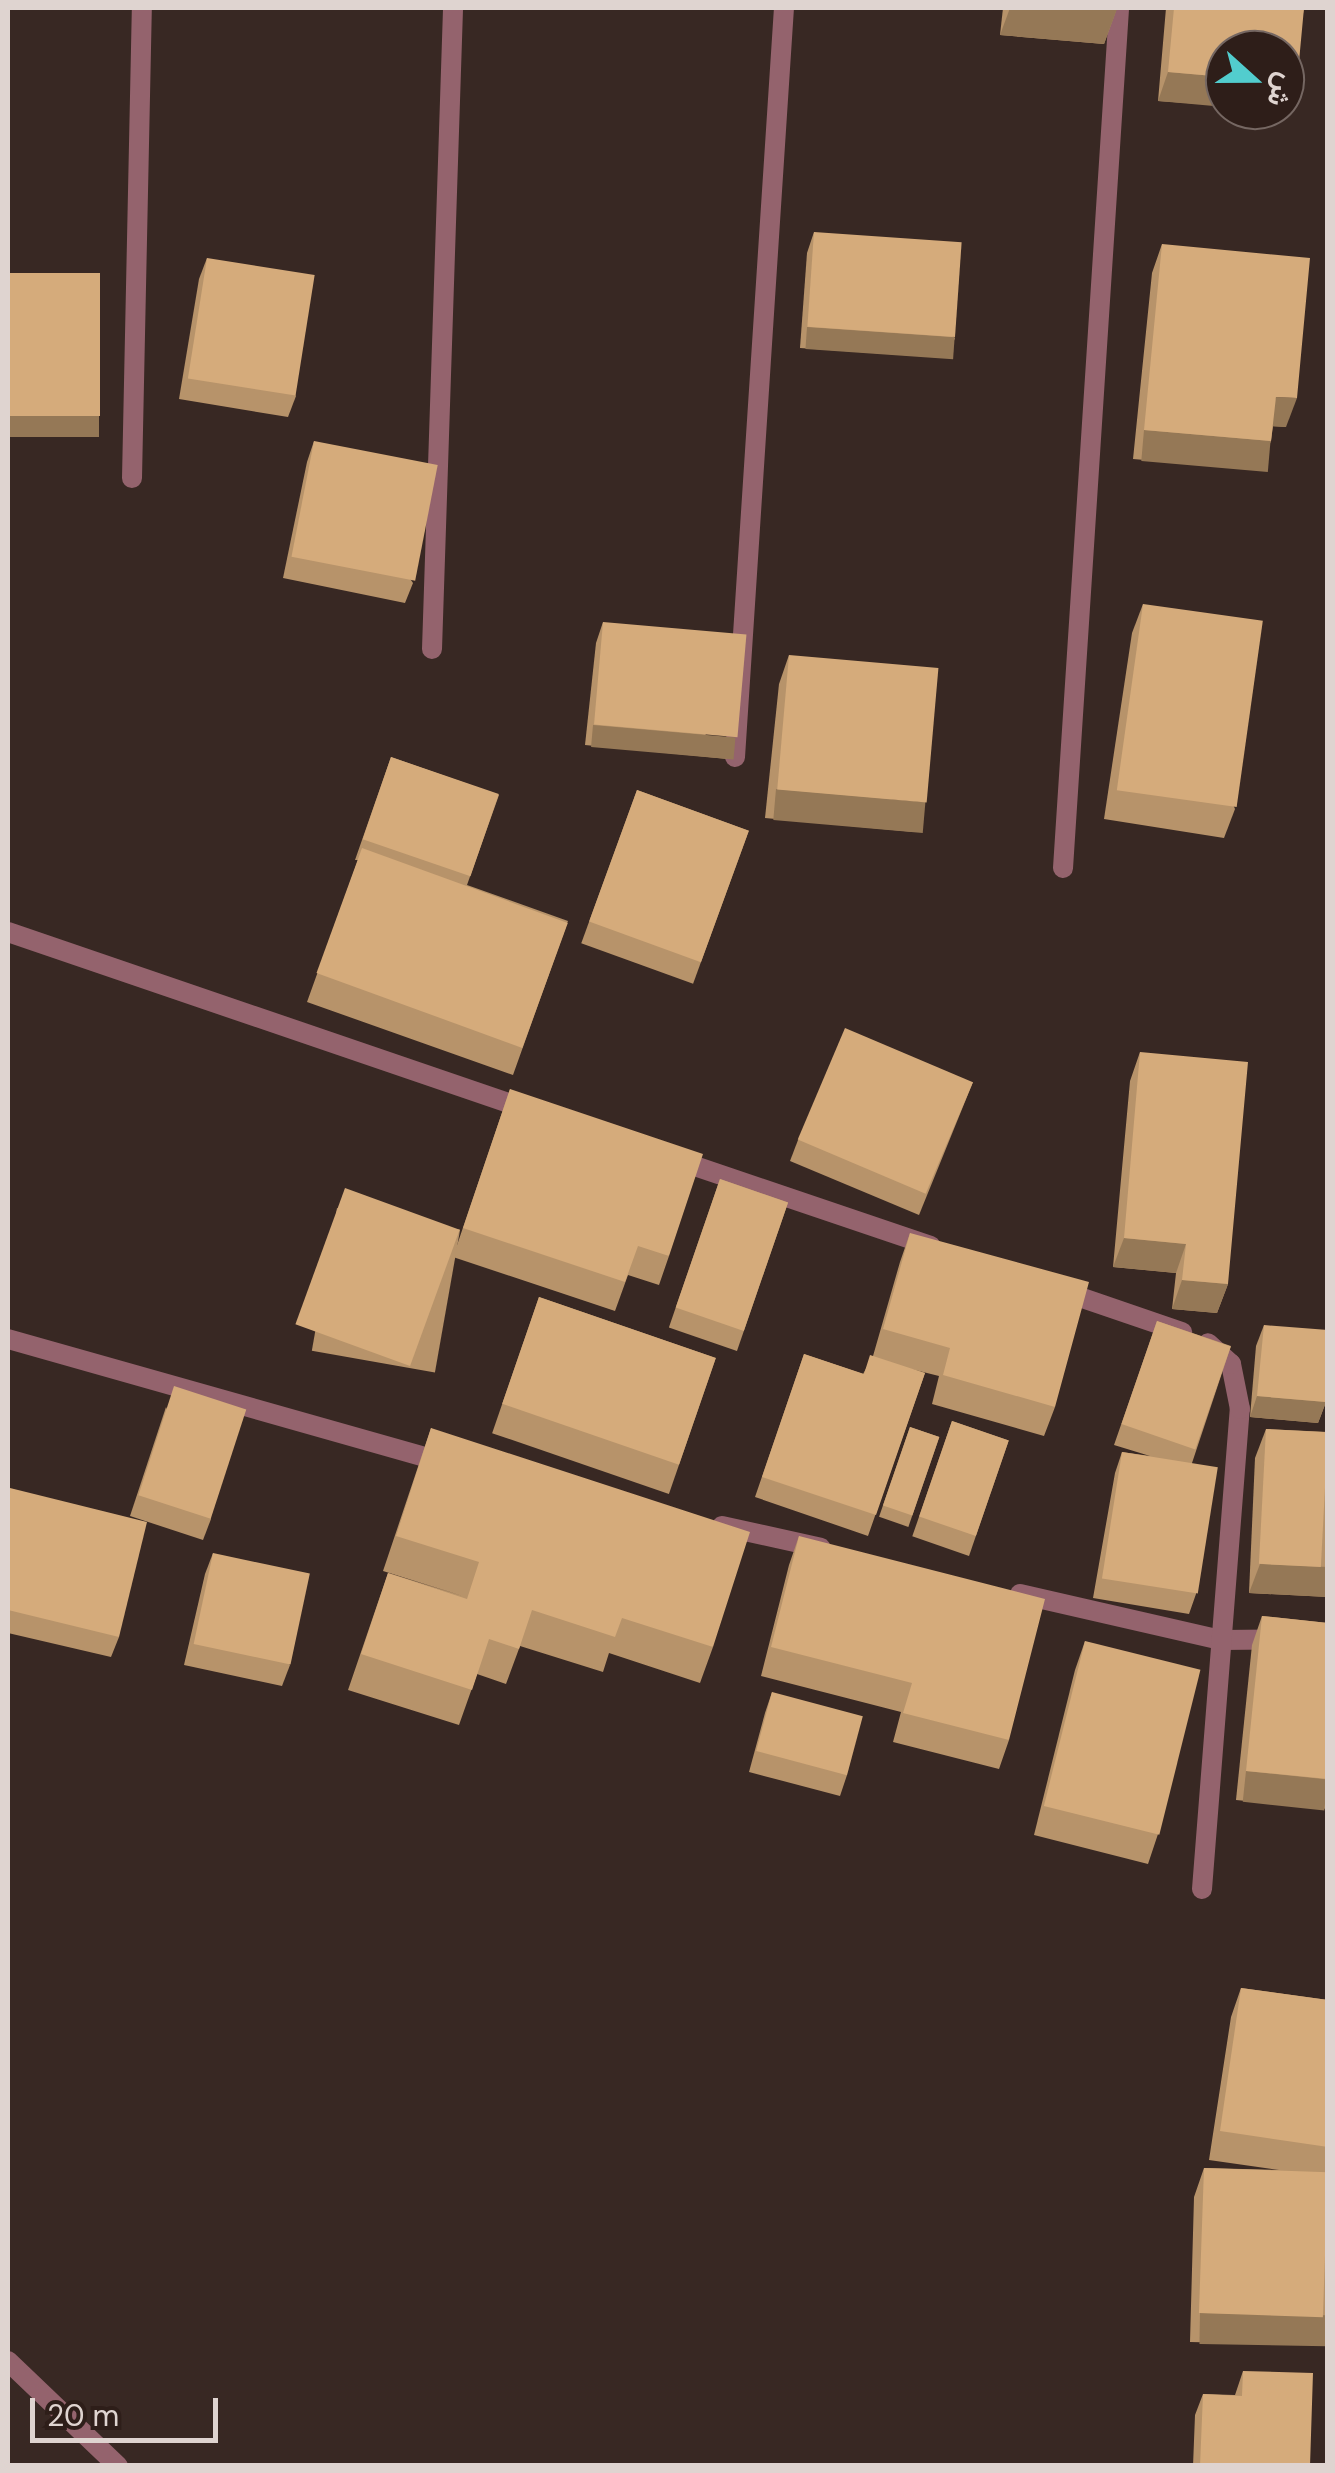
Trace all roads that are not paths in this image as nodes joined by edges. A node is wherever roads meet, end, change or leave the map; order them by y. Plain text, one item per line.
1 (142, 8) edge
2 (453, 8) edge
3 (784, 8) edge
4 (1118, 8) edge
5 (132, 478) dead end
6 (432, 648) dead end
7 (735, 757) edge
8 (1063, 868) dead end
9 (8, 932) edge
10 (550, 1117) edge
11 (643, 1148) edge
12 (961, 1257) edge
13 (1036, 1282) edge
14 (8, 1339) edge
15 (471, 1469) edge
16 (702, 1521) edge
17 (836, 1552) edge
18 (990, 1587) edge
19 (1328, 1639) edge
20 (1222, 1640) junction
21 (1202, 1889) dead end
22 (8, 2361) edge
23 (118, 2466) edge

1 - 5 street
2 - 6 street
3 - 7 street
4 - 8 street
9 - 10 street
11 - 12 street
13 - 20 street
14 - 15 street
16 - 17 street
18 - 20 street
19 - 20 street
20 - 21 street
22 - 23 street

